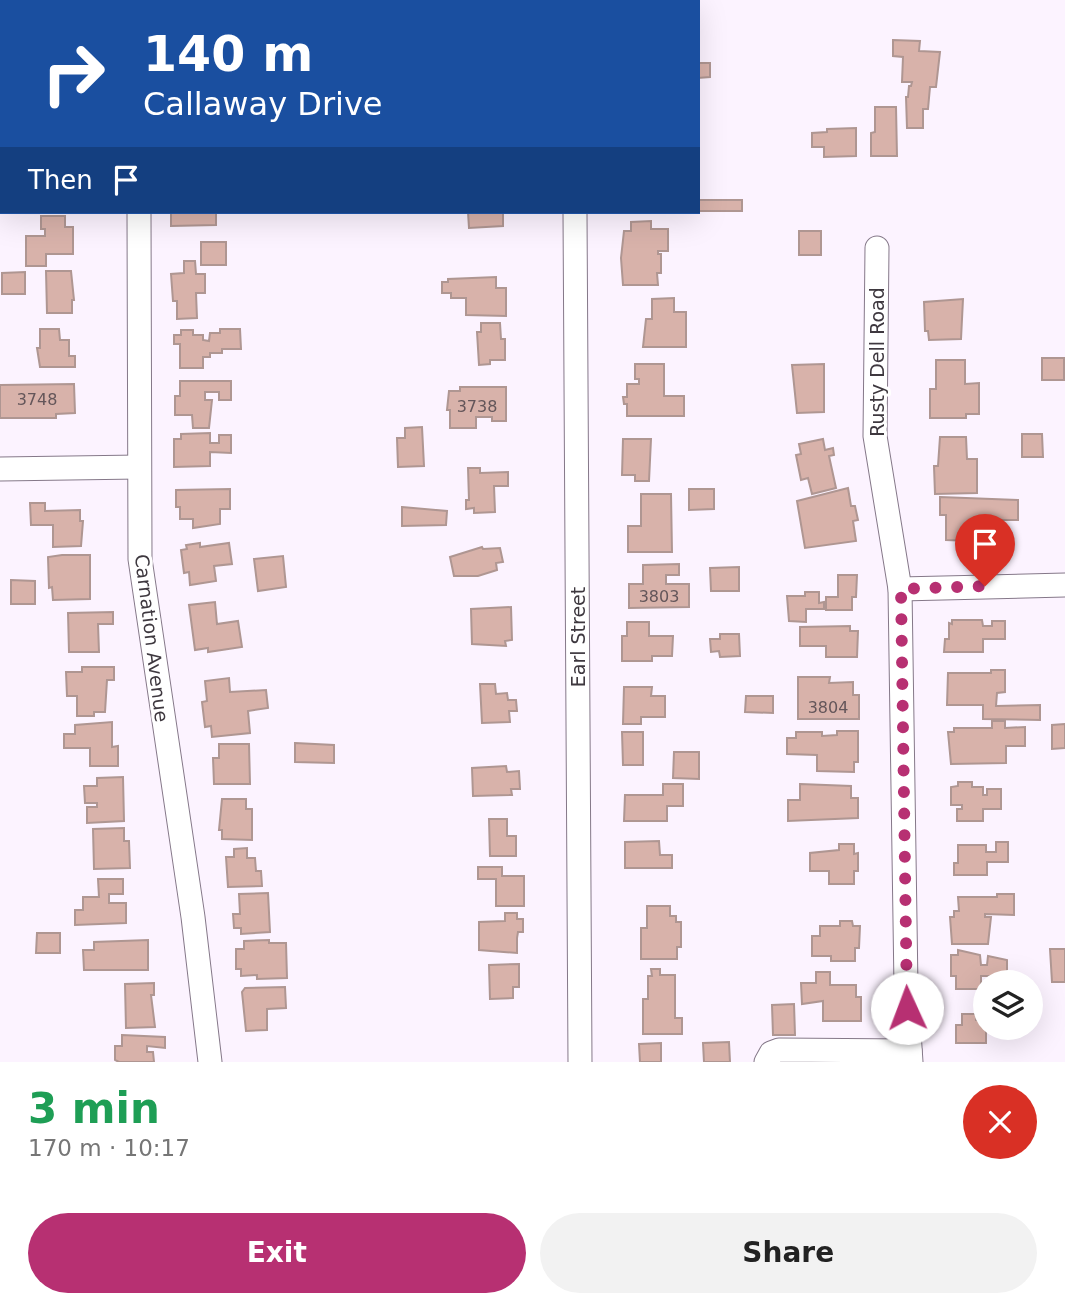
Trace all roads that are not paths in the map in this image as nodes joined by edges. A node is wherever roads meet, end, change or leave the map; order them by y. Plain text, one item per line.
1 (139, 214) edge
2 (575, 214) edge
3 (877, 247) dead end
4 (139, 467) junction
5 (0, 469) edge
6 (1065, 585) edge
7 (901, 589) junction
8 (910, 1056) edge
9 (210, 1062) edge
10 (580, 1062) edge
11 (766, 1062) edge

1 - 4 street, Carnation Avenue
2 - 10 street, Earl Street
3 - 7 street, Rusty Dell Road
4 - 5 street
4 - 9 street, Carnation Avenue
6 - 7 street
7 - 8 street, Rusty Dell Road
8 - 11 street

